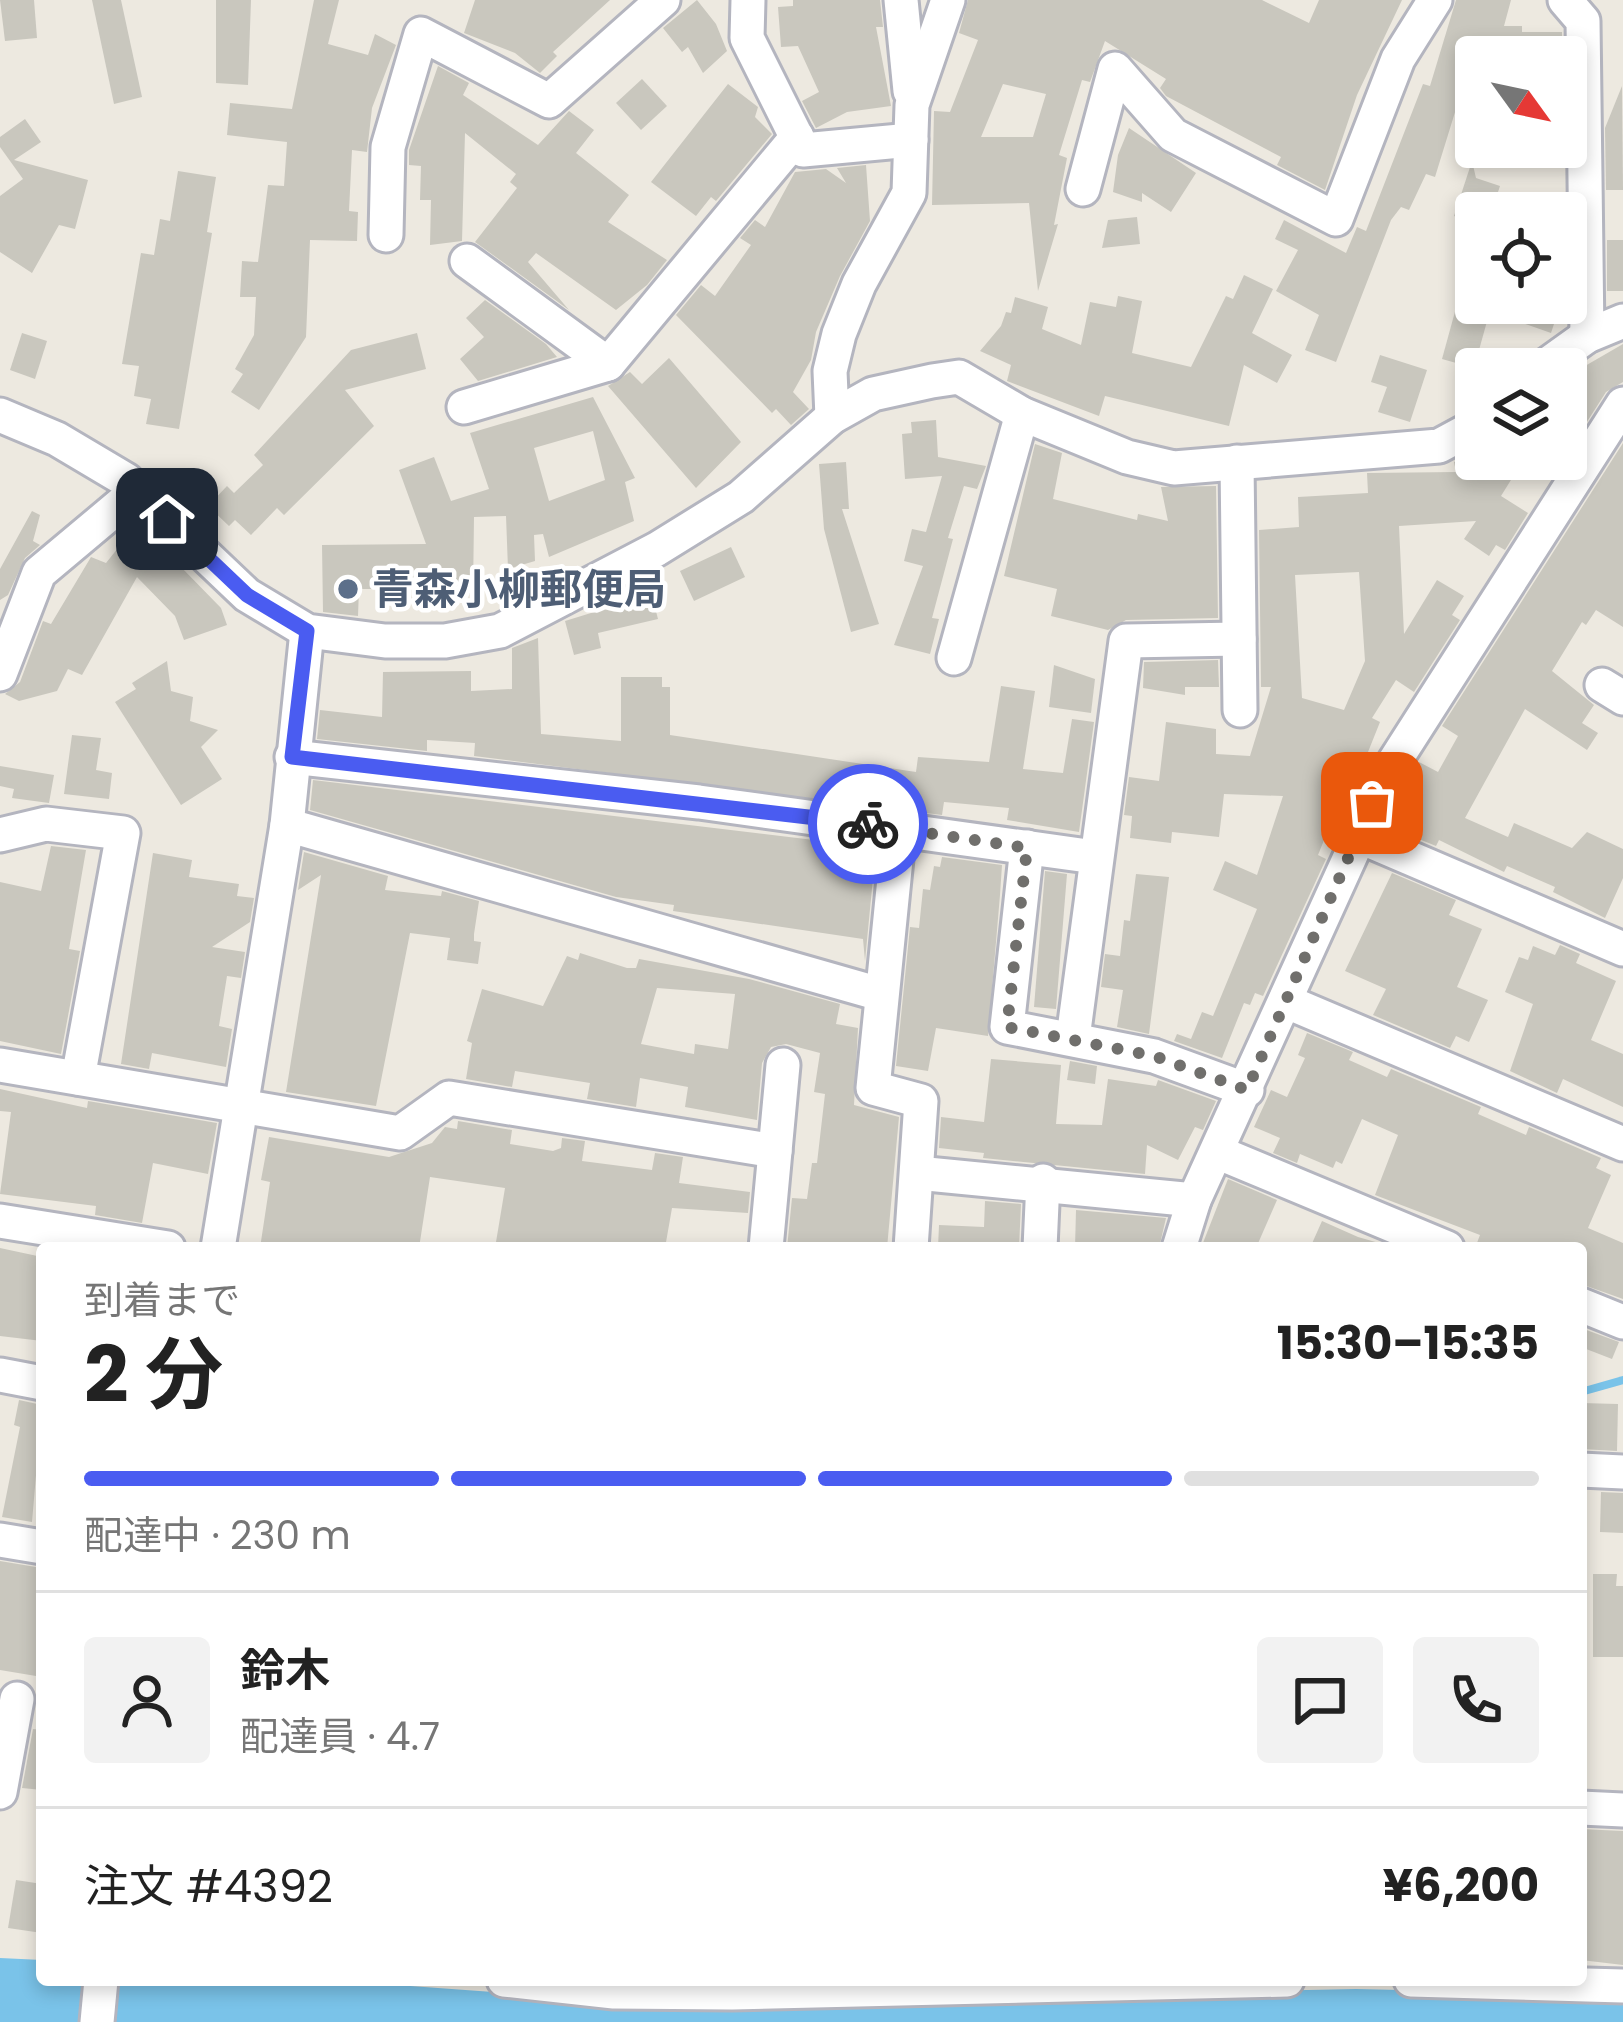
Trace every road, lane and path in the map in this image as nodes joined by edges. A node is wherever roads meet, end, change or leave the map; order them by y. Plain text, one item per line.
1 (662, 0) edge
2 (748, 0) edge
3 (902, 0) edge
4 (948, 0) edge
5 (1436, 0) edge
6 (1565, 0) edge
7 (912, 105) junction
8 (797, 137) junction
9 (911, 140) junction
10 (1083, 189) dead end
11 (386, 235) dead end
12 (467, 261) dead end
13 (1623, 321) edge
14 (1586, 336) junction
15 (1570, 348) edge
16 (608, 364) junction
17 (1623, 404) edge
18 (464, 407) dead end
19 (1022, 413) junction
20 (0, 415) edge
21 (832, 417) junction
22 (1455, 437) edge
23 (1237, 462) junction
24 (138, 490) junction
25 (8, 629) edge
26 (307, 631) junction
27 (1239, 639) junction
28 (954, 658) dead end
29 (0, 674) edge
30 (1240, 710) dead end
31 (292, 757) junction
32 (287, 825) junction
33 (899, 829) junction
34 (0, 835) edge
35 (1356, 836) junction
36 (1027, 848) junction
37 (1094, 857) junction
38 (1623, 949) edge
39 (880, 994) junction
40 (1285, 1001) junction
41 (1073, 1038) junction
42 (0, 1065) edge
43 (783, 1065) dead end
44 (78, 1078) junction
45 (1247, 1090) junction
46 (241, 1104) junction
47 (1623, 1144) edge
48 (775, 1151) junction
49 (1217, 1152) junction
50 (917, 1173) junction
51 (1043, 1181) junction
52 (1194, 1200) junction
53 (0, 1221) edge
54 (131, 1242) edge
55 (219, 1242) edge
56 (767, 1242) edge
57 (911, 1242) edge
58 (1040, 1242) edge
59 (1181, 1242) edge
60 (1433, 1242) edge
61 (1587, 1307) edge
62 (1623, 1322) edge
63 (0, 1376) edge
64 (36, 1382) edge
65 (1587, 1470) edge
66 (1623, 1472) edge
67 (0, 1540) edge
68 (36, 1546) edge
69 (20, 1699) edge
70 (0, 1792) edge
71 (1587, 1808) edge
72 (1623, 1810) edge
73 (1587, 1984) edge
74 (100, 1986) edge
75 (559, 1986) edge
76 (794, 1986) edge
77 (1623, 1986) edge
78 (97, 2022) edge

1 - 11 street
2 - 8 street
3 - 7 street
4 - 7 street
5 - 10 street
6 - 14 street
7 - 9 street
8 - 9 street
8 - 16 street
9 - 21 street
12 - 16 street
13 - 14 street
14 - 15 street
16 - 18 street
17 - 35 street
19 - 21 street
19 - 23 street
19 - 28 street
20 - 24 street
21 - 26 street
22 - 23 street
23 - 27 street
24 - 25 street
24 - 26 street
25 - 29 street
26 - 31 street
27 - 30 street
27 - 37 street
31 - 32 street
31 - 33 street
32 - 39 street
32 - 46 street
33 - 36 street
33 - 39 street
34 - 44 street
35 - 38 street
35 - 40 street
36 - 37 street
36 - 41 street
37 - 41 street
39 - 50 street
40 - 45 street
40 - 47 street
41 - 45 street
42 - 44 street
43 - 48 street
44 - 46 street
45 - 49 street
46 - 48 street
46 - 55 street
48 - 56 street
49 - 52 street
49 - 60 street
50 - 51 street
50 - 57 street
51 - 52 street
51 - 58 street
52 - 59 street
53 - 54 street
61 - 62 street
63 - 64 street
65 - 66 street
67 - 68 street
69 - 70 street
71 - 72 street
73 - 77 street
74 - 78 street
75 - 76 street

